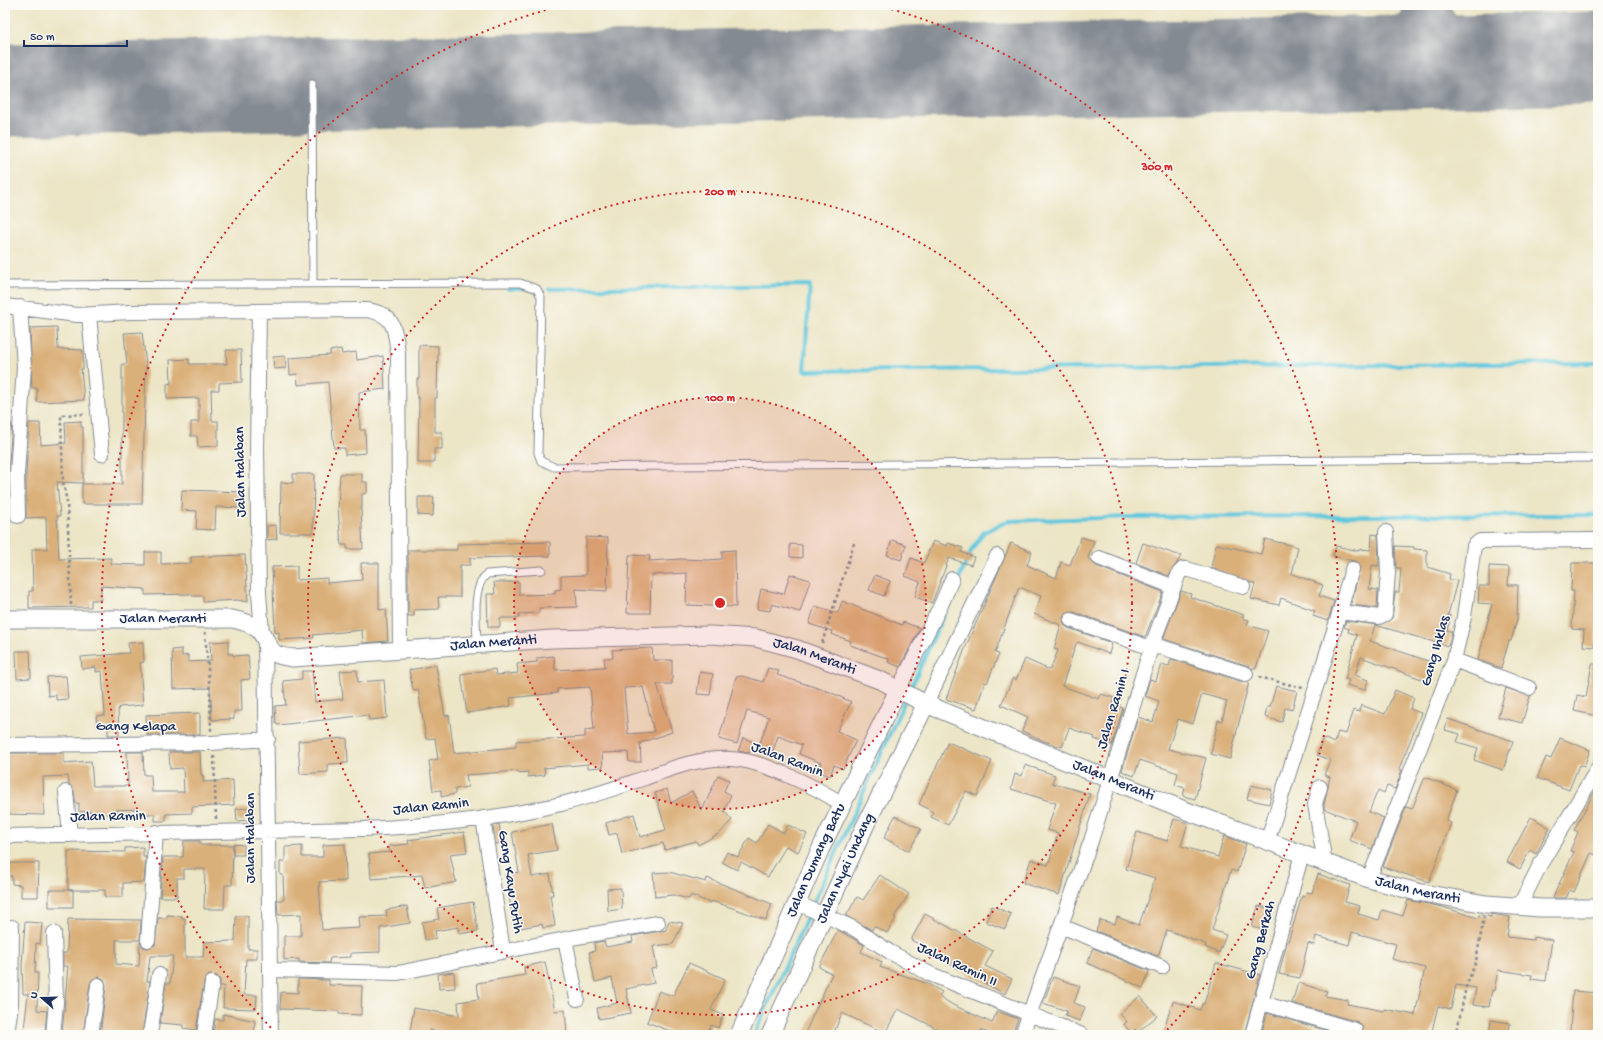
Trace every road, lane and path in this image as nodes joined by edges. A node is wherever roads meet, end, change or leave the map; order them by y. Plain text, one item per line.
1 (312, 84) dead end
2 (313, 283) junction
3 (5, 284) edge
4 (5, 306) edge
5 (20, 307) junction
6 (259, 311) junction
7 (89, 315) junction
8 (98, 413) junction
9 (102, 454) dead end
10 (1598, 458) edge
11 (18, 516) dead end
12 (1386, 532) dead end
13 (855, 540) dead end
14 (1598, 540) edge
15 (997, 556) dead end
16 (1099, 558) dead end
17 (1352, 569) dead end
18 (542, 570) dead end
19 (952, 579) dead end
20 (1174, 587) junction
21 (1244, 587) dead end
22 (1340, 612) junction
23 (5, 619) edge
24 (72, 619) junction
25 (204, 620) junction
26 (1071, 620) dead end
27 (263, 637) junction
28 (478, 644) junction
29 (1151, 648) junction
30 (400, 650) junction
31 (817, 656) junction
32 (1454, 660) junction
33 (1246, 674) joint
34 (1529, 688) dead end
35 (1315, 691) junction
36 (912, 696) junction
37 (268, 739) junction
38 (211, 743) junction
39 (5, 745) edge
40 (1598, 768) edge
41 (1111, 779) junction
42 (1320, 787) dead end
43 (66, 792) dead end
44 (842, 804) junction
45 (483, 818) junction
46 (216, 831) junction
47 (156, 832) junction
48 (267, 832) junction
49 (70, 834) junction
50 (5, 836) edge
51 (1267, 842) junction
52 (1302, 854) junction
53 (1326, 863) junction
54 (1369, 879) junction
55 (800, 904) junction
56 (1486, 904) junction
57 (1519, 907) junction
58 (1598, 908) edge
59 (820, 913) junction
60 (658, 923) dead end
61 (1061, 926) junction
62 (12, 927) dead end
63 (54, 932) dead end
64 (565, 939) junction
65 (148, 940) dead end
66 (503, 951) junction
67 (1162, 967) dead end
68 (270, 970) junction
69 (159, 975) dead end
70 (212, 983) dead end
71 (98, 985) dead end
72 (577, 999) dead end
73 (1262, 1003) junction
74 (1029, 1015) junction
75 (1355, 1030) dead end
76 (7, 1035) edge
77 (53, 1035) edge
78 (90, 1035) edge
79 (150, 1035) edge
80 (204, 1035) edge
81 (271, 1035) edge
82 (739, 1035) edge
83 (770, 1035) edge
84 (1022, 1035) edge
85 (1082, 1035) edge
86 (1252, 1035) edge
87 (1456, 1035) edge

1 - 2 lane
2 - 3 lane
2 - 10 lane
4 - 5 street
5 - 7 street
5 - 11 street
6 - 7 street
6 - 27 street, Jalan Halaban
6 - 30 street
7 - 8 street
8 - 9 street
8 - 24 path
12 - 22 street
13 - 31 path
14 - 32 street, Gang Ihklas
15 - 36 street
16 - 20 street
17 - 22 street
18 - 28 lane
19 - 36 street
20 - 21 street, Jalan Ramin I
20 - 29 street, Jalan Ramin I
22 - 35 street
23 - 24 street, Jalan Meranti
24 - 25 street, Jalan Meranti
25 - 27 street, Jalan Meranti
25 - 38 path
26 - 29 street
27 - 30 street, Jalan Meranti
27 - 37 street, Jalan Halaban
28 - 30 street, Jalan Meranti
28 - 31 street, Jalan Meranti
29 - 33 street
29 - 41 street, Jalan Ramin I
31 - 36 street, Jalan Meranti
32 - 34 street
32 - 54 street, Gang Ihklas
33 - 35 path
35 - 51 street
36 - 41 street, Jalan Meranti
36 - 44 street, Jalan Dumang Batu
36 - 59 street, Jalan Nyai Undang
37 - 38 street, Gang Kelapa
37 - 48 street, Jalan Halaban
38 - 39 street, Gang Kelapa
38 - 46 path
40 - 57 street
41 - 51 street, Jalan Meranti
41 - 61 street, Jalan Ramin I
42 - 53 street
43 - 49 street
44 - 45 street, Jalan Ramin
44 - 55 street, Jalan Dumang Batu
45 - 48 street, Jalan Ramin
45 - 66 street, Gang Kayu Putih
46 - 47 street, Jalan Ramin
46 - 48 street, Jalan Ramin
47 - 49 street, Jalan Ramin
47 - 65 street
48 - 68 street, Jalan Halaban
49 - 50 street, Jalan Ramin
51 - 52 street, Jalan Meranti
52 - 53 street, Jalan Meranti
52 - 73 street, Gang Berkah
53 - 54 street, Jalan Meranti
54 - 56 street, Jalan Meranti
55 - 59 street, Jalan Ramin II
55 - 82 street, Jalan Dumang Batu
56 - 57 street, Jalan Meranti
56 - 87 path
57 - 58 street, Jalan Meranti
59 - 74 street, Jalan Ramin II
59 - 83 street, Jalan Nyai Undang
60 - 64 street
61 - 67 street
61 - 74 street, Jalan Ramin I
62 - 76 street
63 - 77 street
64 - 66 street
64 - 72 street
66 - 68 street
68 - 81 street, Jalan Halaban
69 - 79 street
70 - 80 street
71 - 78 street
73 - 75 street
73 - 86 street, Gang Berkah
74 - 84 street, Jalan Ramin I
74 - 85 street, Jalan Ramin II

